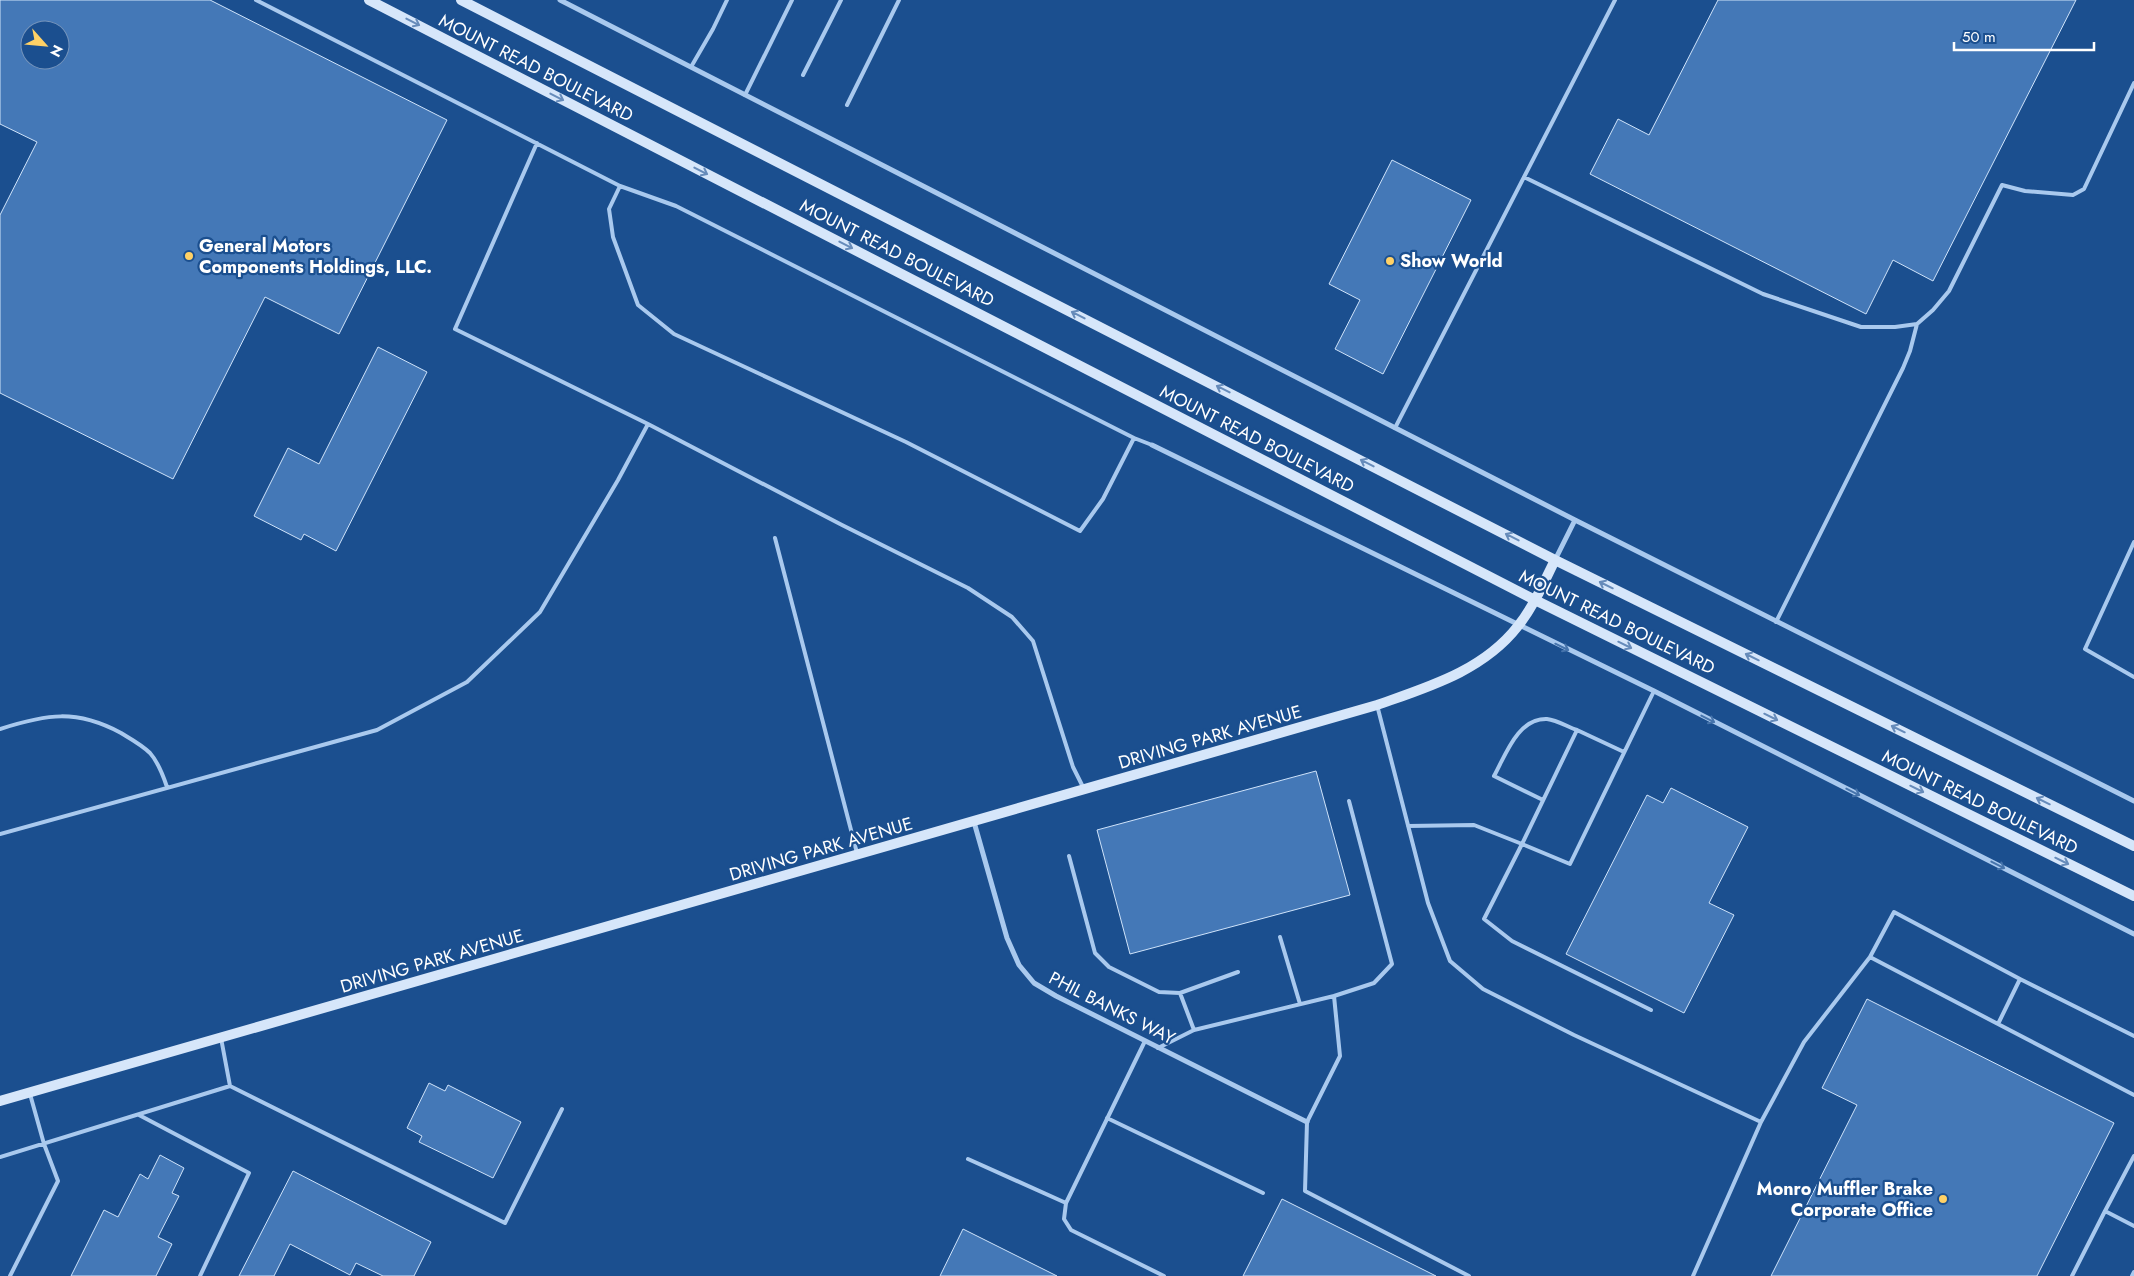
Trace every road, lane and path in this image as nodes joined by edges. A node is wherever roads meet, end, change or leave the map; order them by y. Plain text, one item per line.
1 (256, 0) edge
2 (369, 0) edge
3 (461, 0) edge
4 (560, 0) edge
5 (727, 0) edge
6 (792, 0) edge
7 (841, 0) edge
8 (900, 0) edge
9 (1615, 0) edge
10 (691, 68) junction
11 (803, 75) dead end
12 (2134, 83) edge
13 (745, 95) junction
14 (847, 105) dead end
15 (537, 143) junction
16 (1524, 177) junction
17 (620, 186) junction
18 (1917, 324) junction
19 (648, 424) junction
20 (1396, 428) junction
21 (1134, 438) junction
22 (1152, 445) joint
23 (1575, 520) junction
24 (775, 538) dead end
25 (2134, 542) edge
26 (1555, 560) junction
27 (1535, 600) junction
28 (1776, 622) junction
29 (1518, 626) junction
30 (2134, 677) edge
31 (1654, 691) junction
32 (1377, 705) junction
33 (0, 729) edge
34 (1577, 730) junction
35 (1624, 752) junction
36 (168, 786) junction
37 (1085, 790) junction
38 (1543, 800) junction
39 (1349, 801) dead end
40 (2134, 801) edge
41 (974, 822) junction
42 (1408, 826) junction
43 (0, 834) edge
44 (1522, 844) junction
45 (2134, 846) edge
46 (858, 855) junction
47 (1069, 856) dead end
48 (2134, 896) edge
49 (2134, 934) edge
50 (1280, 937) dead end
51 (1870, 957) junction
52 (1238, 972) dead end
53 (2020, 979) junction
54 (1180, 993) junction
55 (1334, 996) junction
56 (1300, 1004) junction
57 (1651, 1010) dead end
58 (1998, 1024) junction
59 (1194, 1030) junction
60 (2134, 1036) edge
61 (221, 1038) junction
62 (1145, 1041) junction
63 (1158, 1048) junction
64 (230, 1086) junction
65 (30, 1093) junction
66 (2134, 1095) edge
67 (0, 1101) edge
68 (562, 1109) dead end
69 (139, 1114) junction
70 (1107, 1118) junction
71 (1307, 1122) junction
72 (1762, 1122) junction
73 (44, 1144) junction
74 (2134, 1156) edge
75 (0, 1157) edge
76 (968, 1159) dead end
77 (1263, 1193) dead end
78 (1066, 1203) junction
79 (2105, 1211) junction
80 (2134, 1226) edge
81 (2134, 1272) edge
82 (10, 1276) edge
83 (200, 1276) edge
84 (1164, 1276) edge
85 (1468, 1276) edge
86 (1693, 1276) edge
87 (2072, 1276) edge
88 (2132, 1276) edge

1 - 15 lane
2 -> 27 main road, MOUNT READ BOULEVARD
26 -> 3 main road, MOUNT READ BOULEVARD
4 - 10 street
5 - 10 lane
6 - 13 lane
7 - 11 lane
8 - 14 lane
9 - 16 lane
10 - 13 street
12 - 18 lane
13 - 20 street
15 - 17 lane
15 - 19 lane
16 - 18 lane
16 - 20 lane
17 - 21 lane
17 - 21 lane
18 - 28 lane
19 - 36 lane
19 - 37 lane
20 - 23 street
21 - 22 lane
22 - 29 street
23 - 26 street, DRIVING PARK AVENUE
23 - 28 street
24 - 46 lane
25 - 30 lane
26 - 27 main road, DRIVING PARK AVENUE
45 -> 26 main road, MOUNT READ BOULEVARD
27 - 29 main road, DRIVING PARK AVENUE
27 -> 48 main road, MOUNT READ BOULEVARD
28 - 40 street
29 -> 31 street
29 - 32 main road, DRIVING PARK AVENUE
31 - 35 lane
31 -> 49 street
32 - 37 main road, DRIVING PARK AVENUE
32 - 42 lane
33 - 36 lane
34 - 35 lane
34 - 38 lane
34 - 38 lane
35 - 44 lane
36 - 43 lane
37 - 41 main road, DRIVING PARK AVENUE
38 - 44 lane
39 - 55 lane
41 - 46 main road, DRIVING PARK AVENUE
41 - 62 street, PHIL BANKS WAY
42 - 44 lane
42 - 72 lane
44 - 57 lane
46 - 61 main road, DRIVING PARK AVENUE
47 - 54 lane
50 - 56 lane
51 - 53 lane
51 - 58 lane
51 - 72 lane
52 - 54 lane
53 - 58 lane
53 - 60 lane
54 - 59 lane
55 - 56 lane
55 - 71 lane
56 - 59 lane
58 - 66 lane
59 - 63 lane
61 - 64 lane
61 - 65 main road, DRIVING PARK AVENUE
62 - 63 street, PHIL BANKS WAY
62 - 70 lane
63 - 71 street, PHIL BANKS WAY
64 - 68 lane
64 - 69 lane
65 - 67 main road, DRIVING PARK AVENUE
65 - 73 lane
69 - 73 lane
69 - 83 lane
70 - 77 lane
70 - 78 lane
71 - 85 lane
72 - 86 lane
73 - 75 lane
73 - 82 lane
74 - 79 lane
76 - 78 lane
78 - 84 lane
79 - 80 lane
79 - 87 lane
81 - 88 lane

